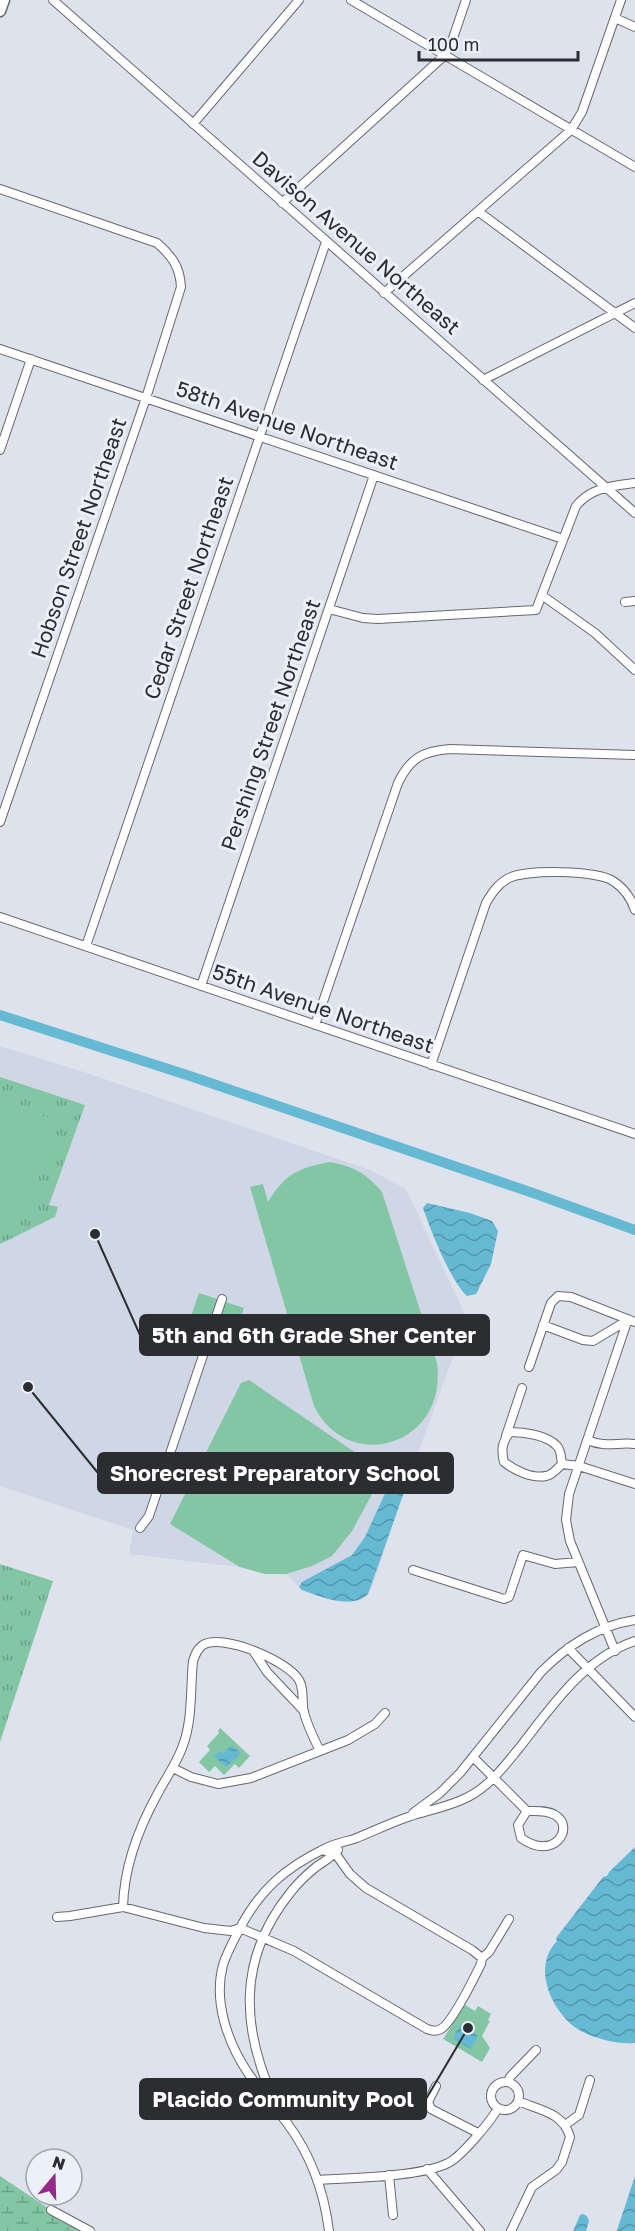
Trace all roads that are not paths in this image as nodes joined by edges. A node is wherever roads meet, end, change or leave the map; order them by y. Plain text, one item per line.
1 (4, 0) edge
2 (53, 0) edge
3 (299, 0) edge
4 (351, 0) edge
5 (466, 0) edge
6 (621, 0) edge
7 (0, 11) edge
8 (615, 18) junction
9 (635, 27) edge
10 (444, 56) junction
11 (193, 124) junction
12 (571, 130) junction
13 (635, 167) edge
14 (0, 189) edge
15 (282, 203) junction
16 (479, 212) junction
17 (326, 242) junction
18 (384, 293) junction
19 (635, 303) edge
20 (615, 313) junction
21 (635, 328) edge
22 (0, 349) edge
23 (30, 359) junction
24 (483, 380) junction
25 (146, 398) junction
26 (260, 436) junction
27 (0, 450) edge
28 (374, 475) junction
29 (635, 483) edge
30 (605, 487) junction
31 (635, 513) edge
32 (563, 539) junction
33 (543, 596) junction
34 (635, 601) edge
35 (625, 602) dead end
36 (329, 609) junction
37 (635, 670) edge
38 (635, 755) edge
39 (0, 822) edge
40 (635, 910) edge
41 (0, 917) edge
42 (86, 946) junction
43 (201, 986) junction
44 (315, 1025) junction
45 (431, 1065) junction
46 (635, 1134) edge
47 (222, 1299) dead end
48 (632, 1321) edge
49 (543, 1325) junction
50 (529, 1366) dead end
51 (522, 1388) dead end
52 (505, 1439) junction
53 (588, 1440) junction
54 (635, 1444) edge
55 (562, 1464) junction
56 (579, 1466) junction
57 (635, 1484) edge
58 (140, 1528) dead end
59 (578, 1562) junction
60 (413, 1570) dead end
61 (635, 1620) edge
62 (604, 1627) junction
63 (635, 1641) edge
64 (568, 1648) junction
65 (615, 1651) junction
66 (254, 1652) junction
67 (587, 1670) junction
68 (303, 1710) junction
69 (385, 1713) dead end
70 (635, 1717) edge
71 (320, 1751) junction
72 (473, 1758) junction
73 (173, 1768) junction
74 (493, 1778) junction
75 (526, 1811) junction
76 (408, 1817) junction
77 (343, 1843) junction
78 (322, 1850) junction
79 (336, 1853) junction
80 (123, 1907) junction
81 (57, 1917) dead end
82 (509, 1919) dead end
83 (240, 1928) junction
84 (263, 1938) junction
85 (482, 1958) junction
86 (536, 2050) dead end
87 (590, 2080) dead end
88 (508, 2082) junction
89 (436, 2086) dead end
90 (518, 2101) junction
91 (498, 2108) junction
92 (281, 2115) junction
93 (565, 2125) junction
94 (478, 2133) junction
95 (427, 2169) junction
96 (388, 2175) junction
97 (318, 2180) junction
98 (51, 2210) dead end
99 (393, 2215) dead end
100 (477, 2228) edge
101 (90, 2231) edge
102 (329, 2231) edge
103 (511, 2231) edge

1 - 7 street
2 - 11 street, Davison Avenue Northeast
3 - 11 street
4 - 10 street
5 - 10 street
6 - 8 street
8 - 9 street
8 - 12 street
10 - 12 street
10 - 15 street
11 - 15 street, Davison Avenue Northeast
12 - 13 street
12 - 16 street
14 - 25 street, Hobson Street Northeast
15 - 17 street, Davison Avenue Northeast
16 - 18 street
16 - 20 street
17 - 18 street, Davison Avenue Northeast
17 - 26 street, Cedar Street Northeast
18 - 24 street, Davison Avenue Northeast
19 - 20 street
20 - 21 street
20 - 24 street
22 - 23 street, 58th Avenue Northeast
23 - 25 street, 58th Avenue Northeast
23 - 27 street
24 - 30 street, Davison Avenue Northeast
25 - 26 street, 58th Avenue Northeast
25 - 39 street, Hobson Street Northeast
26 - 28 street, 58th Avenue Northeast
26 - 42 street, Cedar Street Northeast
28 - 32 street, 58th Avenue Northeast
28 - 36 street, Pershing Street Northeast
29 - 30 street
30 - 31 street, Davison Avenue Northeast
30 - 32 street
32 - 33 street
33 - 36 street
33 - 37 street
34 - 35 street
36 - 43 street, Pershing Street Northeast
38 - 44 street
40 - 45 street
41 - 42 street, 55th Avenue Northeast
42 - 43 street, 55th Avenue Northeast
43 - 44 street, 55th Avenue Northeast
44 - 45 street, 55th Avenue Northeast
45 - 46 street, 55th Avenue Northeast
47 - 58 street
48 - 49 street
48 - 49 street
48 - 53 street
49 - 50 street
51 - 52 street
52 - 55 street
52 - 55 street
53 - 54 street
53 - 56 street
55 - 56 street
56 - 57 street
56 - 59 street
59 - 60 street
59 - 62 street
61 - 62 street
62 - 64 street
62 - 65 street
63 - 65 street
64 - 67 street
64 - 72 street
65 - 67 street
66 - 68 street
66 - 68 street
66 - 73 street
67 - 70 street
67 - 74 street
68 - 71 street
69 - 71 street
71 - 73 street
72 - 74 street
72 - 76 street
73 - 80 street
74 - 75 street
74 - 76 street
75 - 75 street
76 - 77 street
77 - 78 street
77 - 79 street
78 - 79 street
78 - 83 street
79 - 84 street
79 - 85 street
80 - 81 street
80 - 83 street
82 - 85 street
83 - 84 street
83 - 92 street
84 - 85 street
84 - 92 street
86 - 88 street
87 - 93 street
88 - 90 street
88 - 91 street
89 - 94 street
90 - 91 street
90 - 93 street
91 - 94 street
92 - 97 street
93 - 103 street
94 - 95 street
95 - 96 street
95 - 100 street
96 - 97 street
96 - 99 street
97 - 102 street
98 - 101 street

